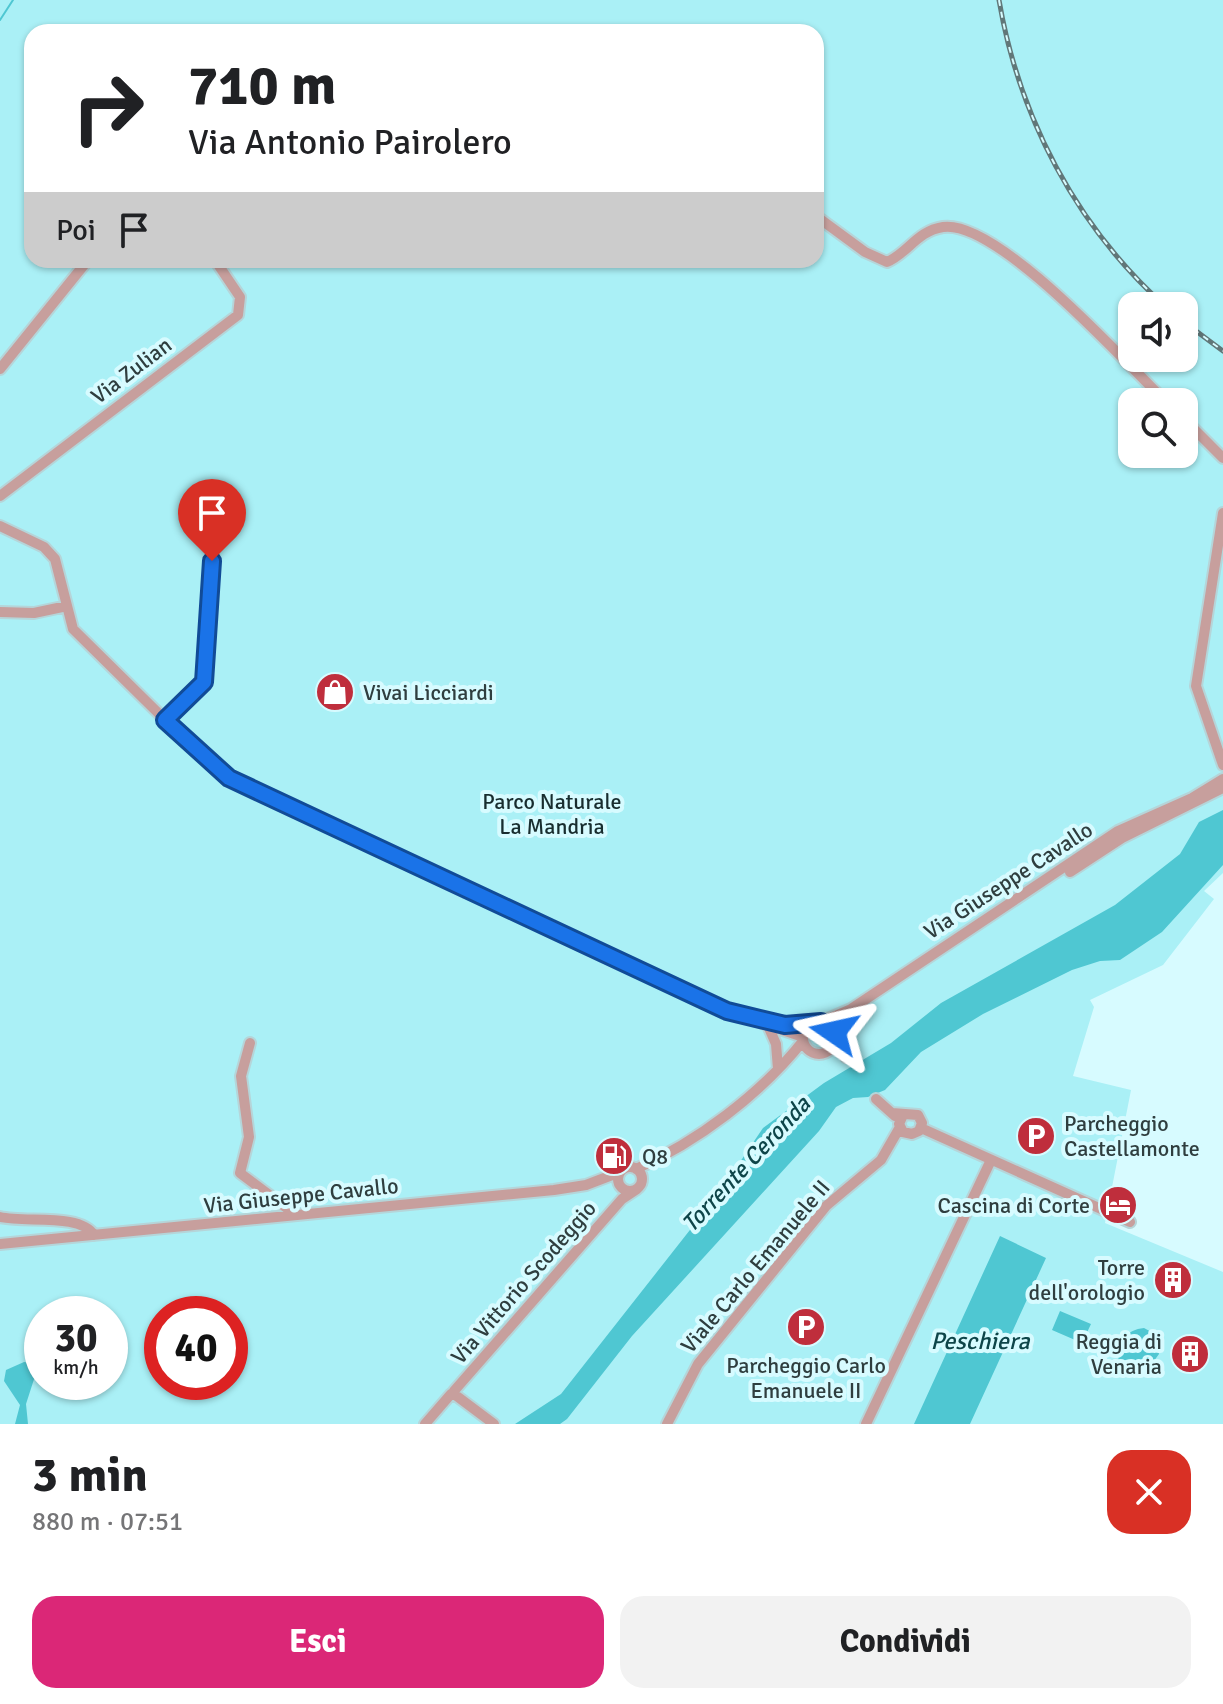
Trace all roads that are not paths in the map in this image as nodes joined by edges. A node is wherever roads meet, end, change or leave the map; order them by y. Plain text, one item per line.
1 (824, 222) edge
2 (82, 268) edge
3 (220, 268) edge
4 (0, 369) edge
5 (1151, 388) edge
6 (1198, 433) edge
7 (1223, 458) edge
8 (0, 496) edge
9 (1223, 513) edge
10 (0, 529) edge
11 (214, 533) dead end
12 (67, 606) junction
13 (0, 612) edge
14 (165, 720) junction
15 (1209, 733) junction
16 (1223, 752) edge
17 (1223, 765) edge
18 (1223, 779) edge
19 (1223, 788) edge
20 (853, 1013) junction
21 (755, 1021) junction
22 (815, 1024) junction
23 (769, 1028) junction
24 (803, 1039) junction
25 (833, 1041) junction
26 (250, 1043) dead end
27 (811, 1052) junction
28 (778, 1069) junction
29 (764, 1081) junction
30 (876, 1099) dead end
31 (901, 1122) junction
32 (921, 1128) junction
33 (991, 1160) junction
34 (639, 1173) junction
35 (621, 1185) junction
36 (296, 1215) junction
37 (0, 1217) edge
38 (1130, 1222) dead end
39 (94, 1235) junction
40 (0, 1244) edge
41 (453, 1393) junction
42 (425, 1424) edge
43 (494, 1424) edge
44 (667, 1424) edge
45 (866, 1424) edge

1 - 5 street
2 - 4 street
3 - 8 street, Via Zulian
6 - 7 street
9 - 15 street
10 - 12 street
11 - 14 street
12 - 13 street
12 - 14 street
14 - 21 street
15 - 16 street
15 - 17 street
18 - 22 street, Via Giuseppe Cavallo
19 - 20 street, Via Giuseppe Cavallo
20 - 25 street, Via Giuseppe Cavallo
20 - 25 street
21 - 22 street
21 - 23 street
22 - 24 street
22 - 25 street
23 - 24 street
23 - 28 street
24 - 27 street
24 - 28 street
25 - 27 street
26 - 36 street
27 - 29 street
28 - 29 street
29 - 34 street
30 - 31 street
31 - 32 street
31 - 32 street
31 - 44 street, Viale Carlo Emanuele II
32 - 33 street
33 - 38 street
33 - 45 street
34 - 35 street
34 - 35 street
35 - 36 street, Via Giuseppe Cavallo
35 - 41 street, Via Vittorio Scodeggio
36 - 39 street, Via Giuseppe Cavallo
37 - 39 street
39 - 40 street, Via Giuseppe Cavallo
41 - 42 street, Via Vittorio Scodeggio
41 - 43 street

